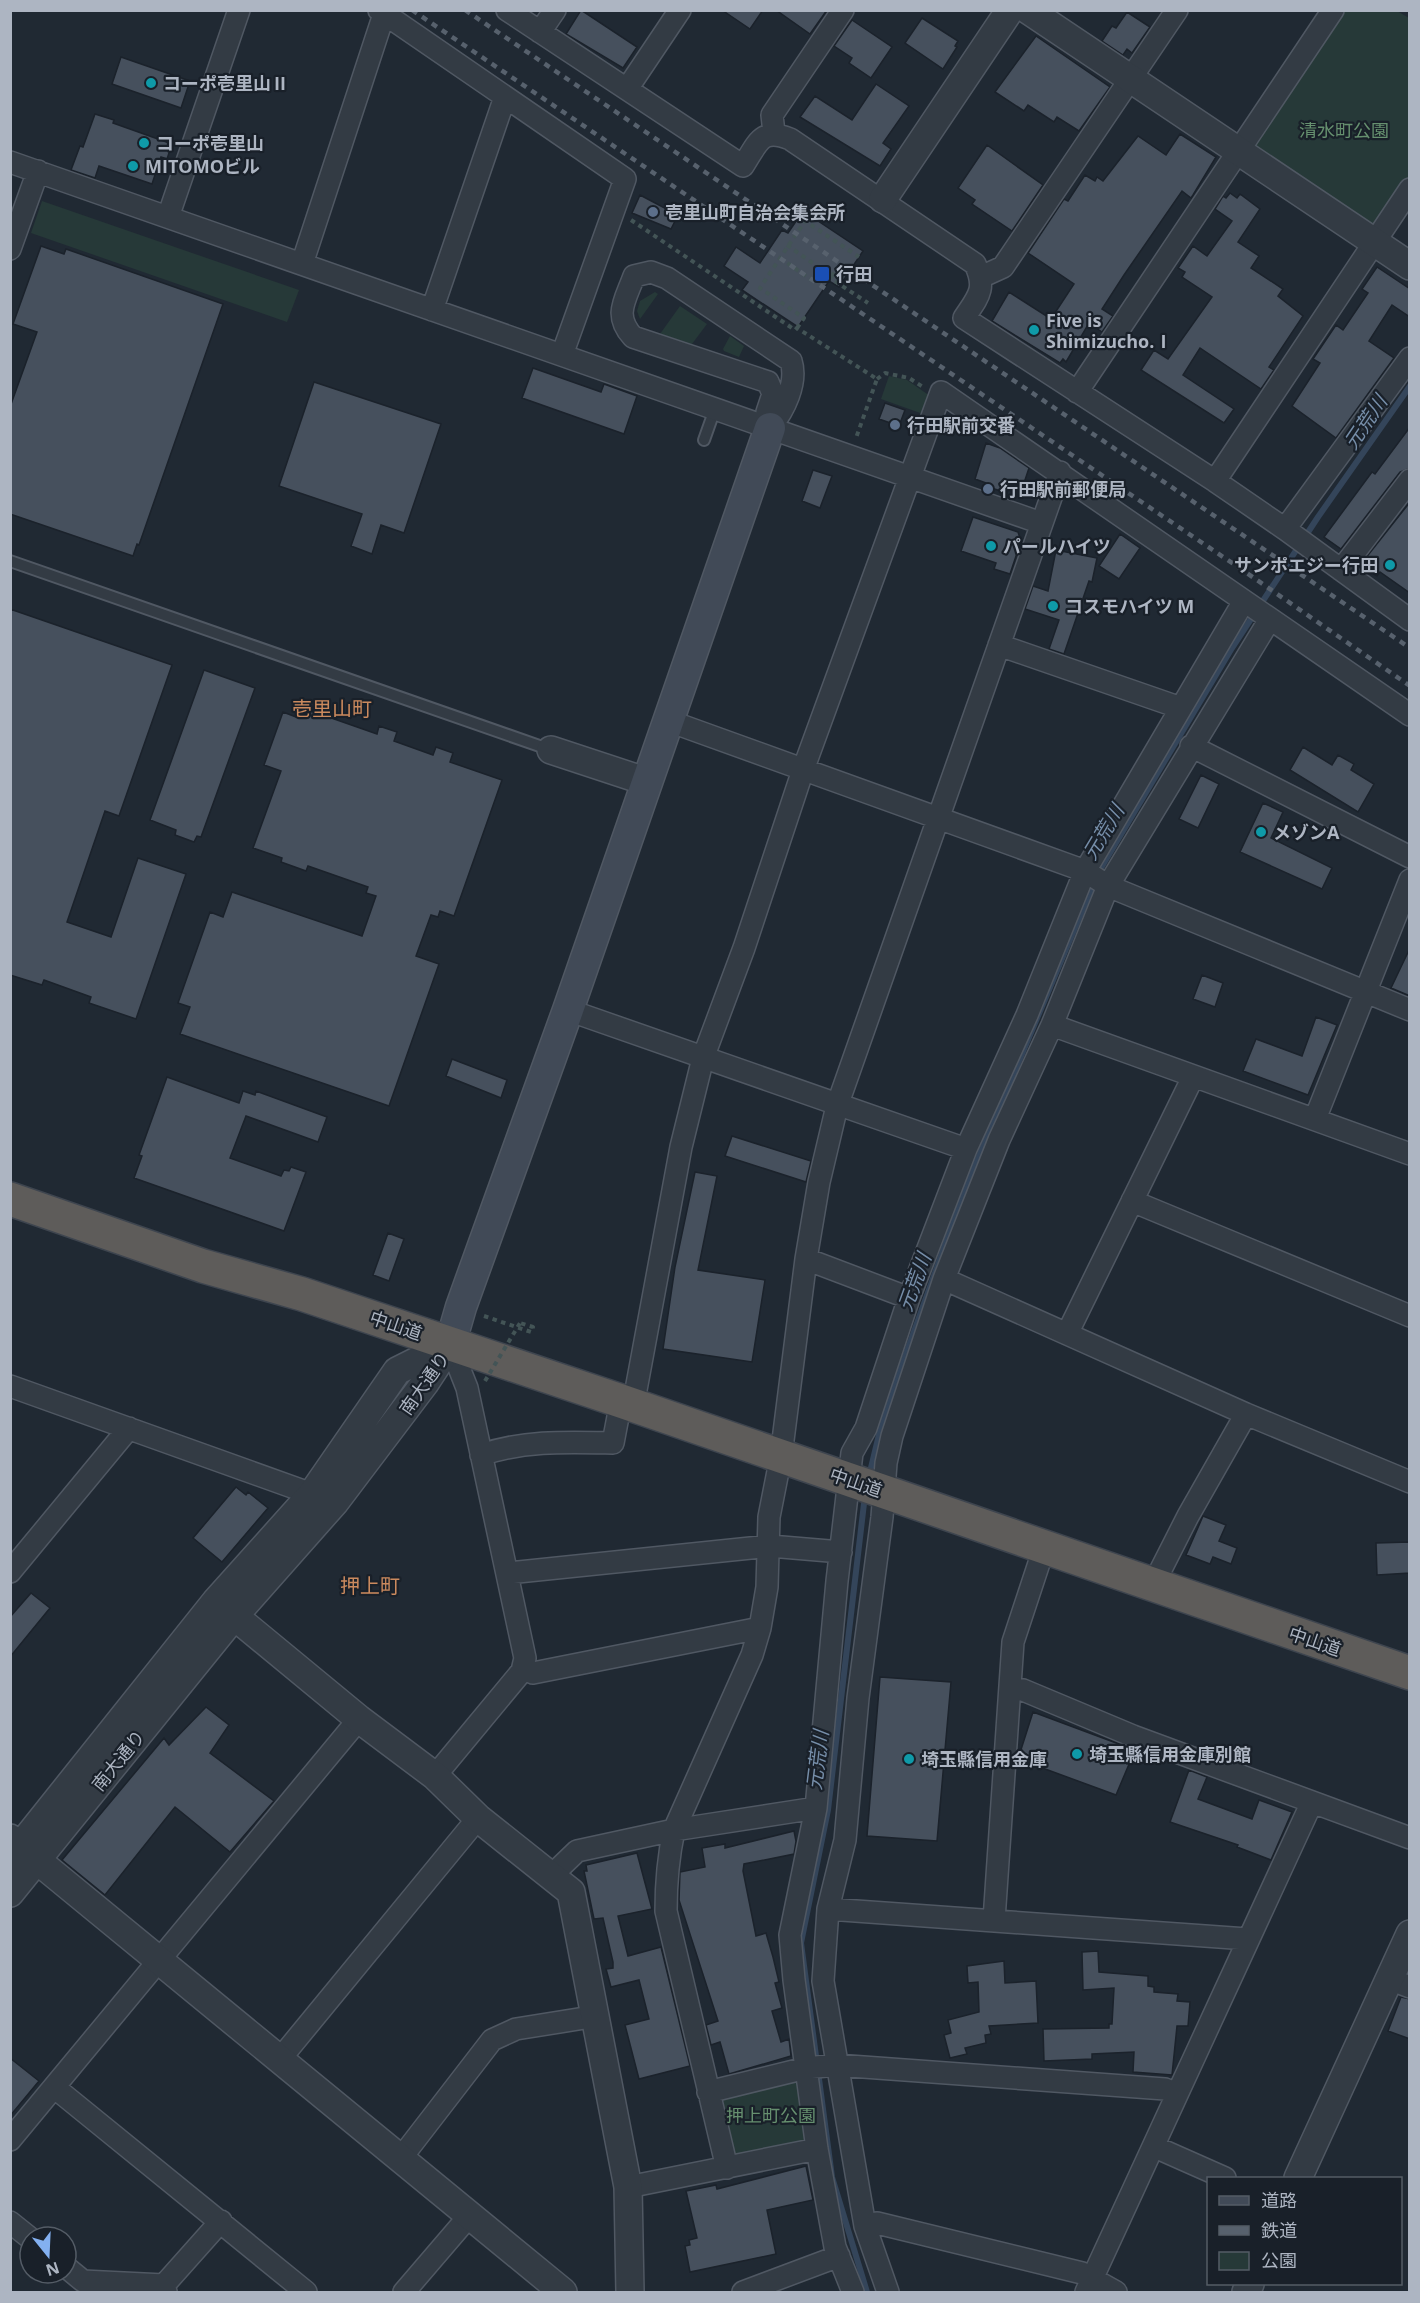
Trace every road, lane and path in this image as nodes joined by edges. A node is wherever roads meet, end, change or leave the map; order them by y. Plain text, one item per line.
1 (239, 10) edge
2 (507, 10) edge
3 (555, 10) edge
4 (680, 10) edge
5 (843, 10) edge
6 (1010, 10) edge
7 (1028, 10) edge
8 (1177, 10) edge
9 (1333, 10) edge
10 (382, 12) edge
11 (540, 33) junction
12 (1130, 79) junction
13 (627, 89) junction
14 (505, 97) junction
15 (774, 133) junction
16 (1238, 152) junction
17 (10, 162) edge
18 (38, 171) junction
19 (1410, 189) edge
20 (883, 199) junction
21 (614, 209) junction
22 (168, 217) junction
23 (1372, 241) junction
24 (784, 243) dead end
25 (10, 249) edge
26 (859, 257) dead end
27 (780, 258) junction
28 (302, 264) junction
29 (1410, 266) edge
30 (824, 271) junction
31 (832, 276) junction
32 (981, 277) junction
33 (840, 278) dead end
34 (868, 303) dead end
35 (432, 310) junction
36 (797, 328) junction
37 (562, 355) junction
38 (1410, 358) edge
39 (877, 380) junction
40 (1077, 392) junction
41 (939, 398) junction
42 (715, 409) junction
43 (770, 428) junction
44 (704, 440) dead end
45 (849, 456) junction
46 (1060, 472) junction
47 (910, 477) junction
48 (1410, 480) edge
49 (1215, 481) junction
50 (1041, 524) junction
51 (1285, 529) junction
52 (10, 561) edge
53 (1341, 570) junction
54 (1244, 601) junction
55 (1270, 619) junction
56 (1410, 620) edge
57 (999, 645) junction
58 (1181, 708) junction
59 (1410, 715) edge
60 (669, 722) junction
61 (1191, 746) junction
62 (551, 750) joint
63 (803, 770) junction
64 (645, 781) junction
65 (938, 817) junction
66 (1410, 856) edge
67 (1085, 871) junction
68 (1410, 880) edge
69 (1108, 886) junction
70 (1366, 991) junction
71 (568, 1010) junction
72 (1410, 1010) edge
73 (1052, 1025) junction
74 (703, 1058) junction
75 (1193, 1077) junction
76 (837, 1106) junction
77 (1315, 1119) junction
78 (966, 1149) junction
79 (1410, 1154) edge
80 (10, 1176) edge
81 (10, 1198) edge
82 (1132, 1201) junction
83 (806, 1259) junction
84 (944, 1279) junction
85 (302, 1294) junction
86 (909, 1298) junction
87 (480, 1314) dead end
88 (1410, 1316) edge
89 (1067, 1334) junction
90 (450, 1345) junction
91 (485, 1381) dead end
92 (10, 1386) edge
93 (627, 1403) junction
94 (1246, 1414) junction
95 (129, 1428) junction
96 (481, 1455) junction
97 (780, 1456) junction
98 (850, 1480) junction
99 (1410, 1482) edge
100 (884, 1492) junction
101 (323, 1498) junction
102 (770, 1546) junction
103 (1044, 1548) junction
104 (841, 1552) junction
105 (11, 1572) edge
106 (508, 1573) junction
107 (1153, 1585) junction
108 (225, 1608) junction
109 (760, 1628) junction
110 (524, 1668) junction
111 (1410, 1673) edge
112 (1011, 1689) junction
113 (359, 1719) junction
114 (435, 1776) junction
115 (1312, 1802) junction
116 (816, 1808) junction
117 (478, 1818) junction
118 (674, 1830) junction
119 (1410, 1838) edge
120 (20, 1851) edge
121 (552, 1875) junction
122 (10, 1893) edge
123 (828, 1909) junction
124 (994, 1920) junction
125 (1410, 1934) edge
126 (1247, 1938) junction
127 (160, 1960) junction
128 (1399, 1983) edge
129 (597, 2016) junction
130 (280, 2059) junction
131 (821, 2066) junction
132 (54, 2087) junction
133 (708, 2092) junction
134 (1177, 2094) junction
135 (10, 2140) edge
136 (1155, 2147) junction
137 (817, 2149) junction
138 (401, 2158) junction
139 (727, 2168) junction
140 (1224, 2177) edge
141 (1299, 2177) edge
142 (628, 2187) junction
143 (470, 2215) junction
144 (221, 2221) junction
145 (865, 2226) junction
146 (839, 2256) junction
147 (78, 2277) edge
148 (1089, 2286) edge
149 (165, 2289) edge
150 (306, 2292) edge
151 (404, 2292) edge
152 (563, 2292) edge
153 (630, 2292) edge
154 (743, 2292) edge
155 (853, 2292) edge
156 (888, 2292) edge
157 (1116, 2292) edge

1 - 22 street
2 - 11 street
3 - 11 street
4 - 13 street
5 - 15 street
6 - 20 street
7 - 12 street
8 - 12 street
9 - 16 street
10 - 14 street
10 - 28 street
11 - 13 street
12 - 16 street
12 - 32 street
13 - 15 street
14 - 21 street
14 - 35 street
15 - 20 street
16 - 23 street
16 - 40 street
17 - 18 street
18 - 22 street
18 - 25 street
19 - 23 street
20 - 32 street
21 - 36 path
21 - 37 street
22 - 28 street
23 - 29 street
23 - 49 street
24 - 30 path
26 - 27 path
27 - 30 path
27 - 36 path
28 - 35 street
30 - 31 path
31 - 33 path
31 - 34 path
32 - 40 street
35 - 37 street
36 - 39 path
37 - 42 street
38 - 51 street
39 - 41 path
39 - 45 path
40 - 49 street
41 - 46 street
41 - 47 street
42 - 43 street
42 - 44 lane
43 - 43 street
43 - 45 street
43 - 60 main road
45 - 47 street
46 - 50 street
46 - 54 street
47 - 50 street
47 - 63 street
48 - 53 street
49 - 51 street
50 - 57 street
51 - 53 street
52 - 62 lane
53 - 56 street
54 - 55 street
54 - 58 street
55 - 59 street
55 - 61 street
57 - 58 street
57 - 65 street
58 - 67 street
60 - 63 street
60 - 64 main road
61 - 66 street
61 - 69 street
62 - 64 street
63 - 65 street
63 - 74 street
64 - 71 main road
65 - 67 street
65 - 76 street
67 - 69 street
67 - 78 street
68 - 70 street
69 - 70 street
69 - 73 street
70 - 72 street
70 - 77 street
71 - 74 street
71 - 90 main road
73 - 75 street
73 - 84 street
74 - 76 street
74 - 93 street
75 - 77 street
75 - 82 street
76 - 78 street
76 - 83 street
77 - 79 street
78 - 86 street
80 - 85 highway, 中山道
81 - 85 highway, 中山道
82 - 88 street
82 - 89 street
83 - 86 street
83 - 97 street
84 - 89 street
84 - 100 street
85 - 90 highway, 中山道
86 - 98 street
87 - 91 path, bridge
89 - 94 street
90 - 93 highway, 中山道
90 - 96 street
90 - 101 street, 南大通り
92 - 95 street
93 - 96 street
93 - 97 highway, 中山道
94 - 99 street
94 - 107 street
95 - 101 street
95 - 105 street
96 - 106 street
97 - 98 highway, 中山道
97 - 102 street
98 - 100 highway, 中山道
98 - 104 street
100 - 103 highway, 中山道
100 - 123 street
101 - 108 street, 南大通り
102 - 104 street
102 - 106 street
102 - 109 street
103 - 107 highway, 中山道
103 - 112 street
104 - 116 street
106 - 110 street
107 - 111 highway, 中山道
108 - 113 street
108 - 120 street, 南大通り
109 - 110 street
109 - 118 street
110 - 114 street
112 - 115 street
112 - 124 street
113 - 114 street
113 - 127 street
114 - 117 street
115 - 119 street
115 - 126 street
116 - 118 street
116 - 131 street
117 - 121 street
117 - 130 street
118 - 121 street
118 - 133 street
120 - 122 street, 南大通り
120 - 127 street
121 - 129 street
123 - 124 street
123 - 131 street
124 - 126 street
125 - 128 street
126 - 134 street
127 - 130 street
127 - 132 street
128 - 141 street
129 - 138 street
129 - 142 street
130 - 138 street
131 - 133 street
131 - 134 street
131 - 137 street
131 - 145 street
132 - 135 street
132 - 144 street
133 - 139 street
134 - 136 street
136 - 140 street
136 - 148 street
137 - 139 street
137 - 146 street
138 - 143 street
139 - 142 street
142 - 153 street
143 - 151 street
143 - 152 street
144 - 149 street
144 - 150 street
145 - 148 street
145 - 156 street
146 - 154 street
146 - 155 street
147 - 149 street
148 - 157 street

